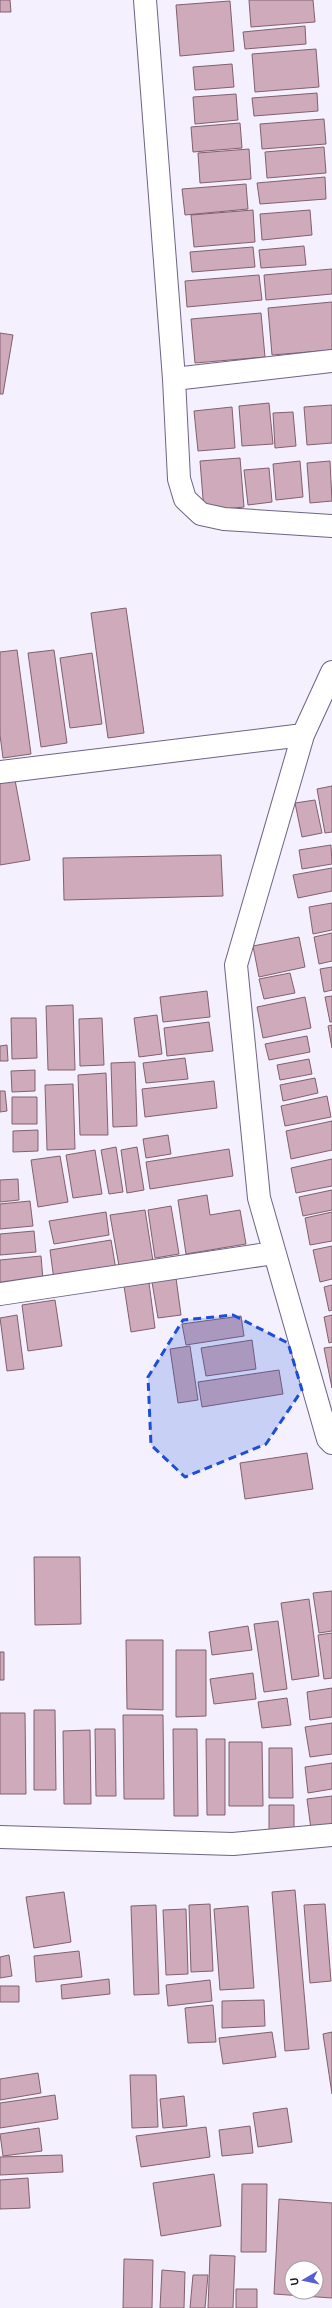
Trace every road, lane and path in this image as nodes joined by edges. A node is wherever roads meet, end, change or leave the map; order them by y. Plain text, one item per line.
1 (145, 0) edge
2 (332, 362) edge
3 (174, 379) junction
4 (332, 526) edge
5 (332, 672) edge
6 (303, 735) junction
7 (0, 772) edge
8 (274, 1253) junction
9 (0, 1294) edge
10 (332, 1443) edge
11 (332, 1834) edge
12 (0, 1837) edge

1 - 3 street
2 - 3 street
3 - 4 street
5 - 6 street
6 - 7 street
6 - 8 street
8 - 9 street
8 - 10 street
11 - 12 street

